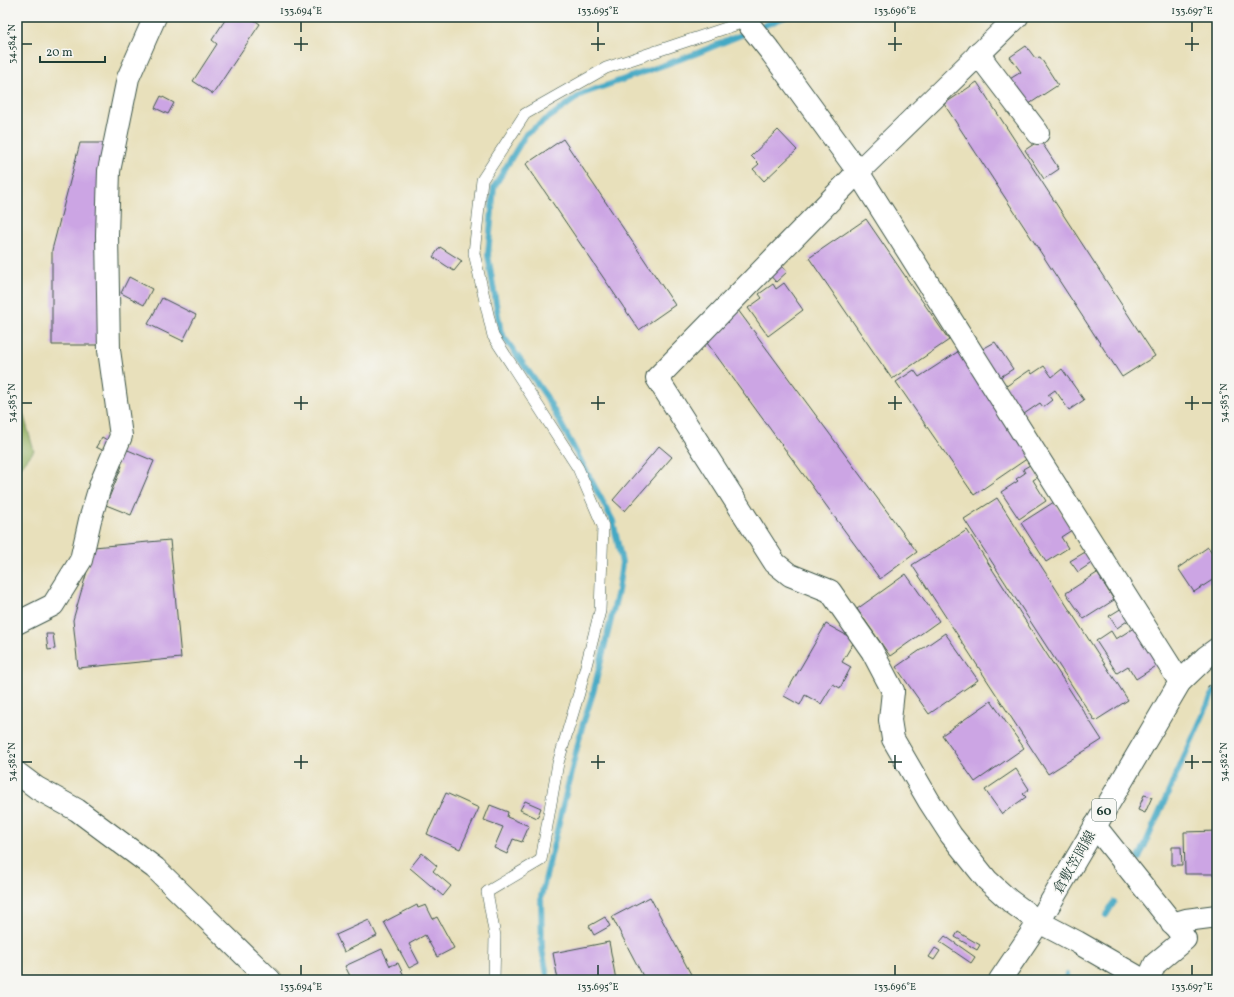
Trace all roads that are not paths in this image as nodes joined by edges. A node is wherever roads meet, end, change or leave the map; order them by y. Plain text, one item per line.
1 (155, 17) edge
2 (1017, 17) edge
3 (751, 24) edge
4 (978, 54) junction
5 (1038, 133) dead end
6 (858, 172) junction
7 (17, 623) edge
8 (1217, 649) edge
9 (1180, 682) junction
10 (17, 774) edge
11 (1094, 826) junction
12 (1217, 916) edge
13 (1039, 922) junction
14 (1172, 924) junction
15 (270, 980) edge
16 (494, 980) edge
17 (1000, 980) edge
18 (1143, 980) edge
19 (1148, 980) edge

1 - 7 street
2 - 4 street
3 - 6 street
3 - 16 lane
4 - 5 street
4 - 6 street
6 - 9 street
6 - 13 street
8 - 9 street, 倉敷笠岡線 / 60
9 - 11 street, 倉敷笠岡線 / 60
10 - 15 street
11 - 13 street, 倉敷笠岡線 / 60
11 - 14 street
12 - 14 street
13 - 17 street, 倉敷笠岡線 / 60
13 - 18 street
14 - 19 street

